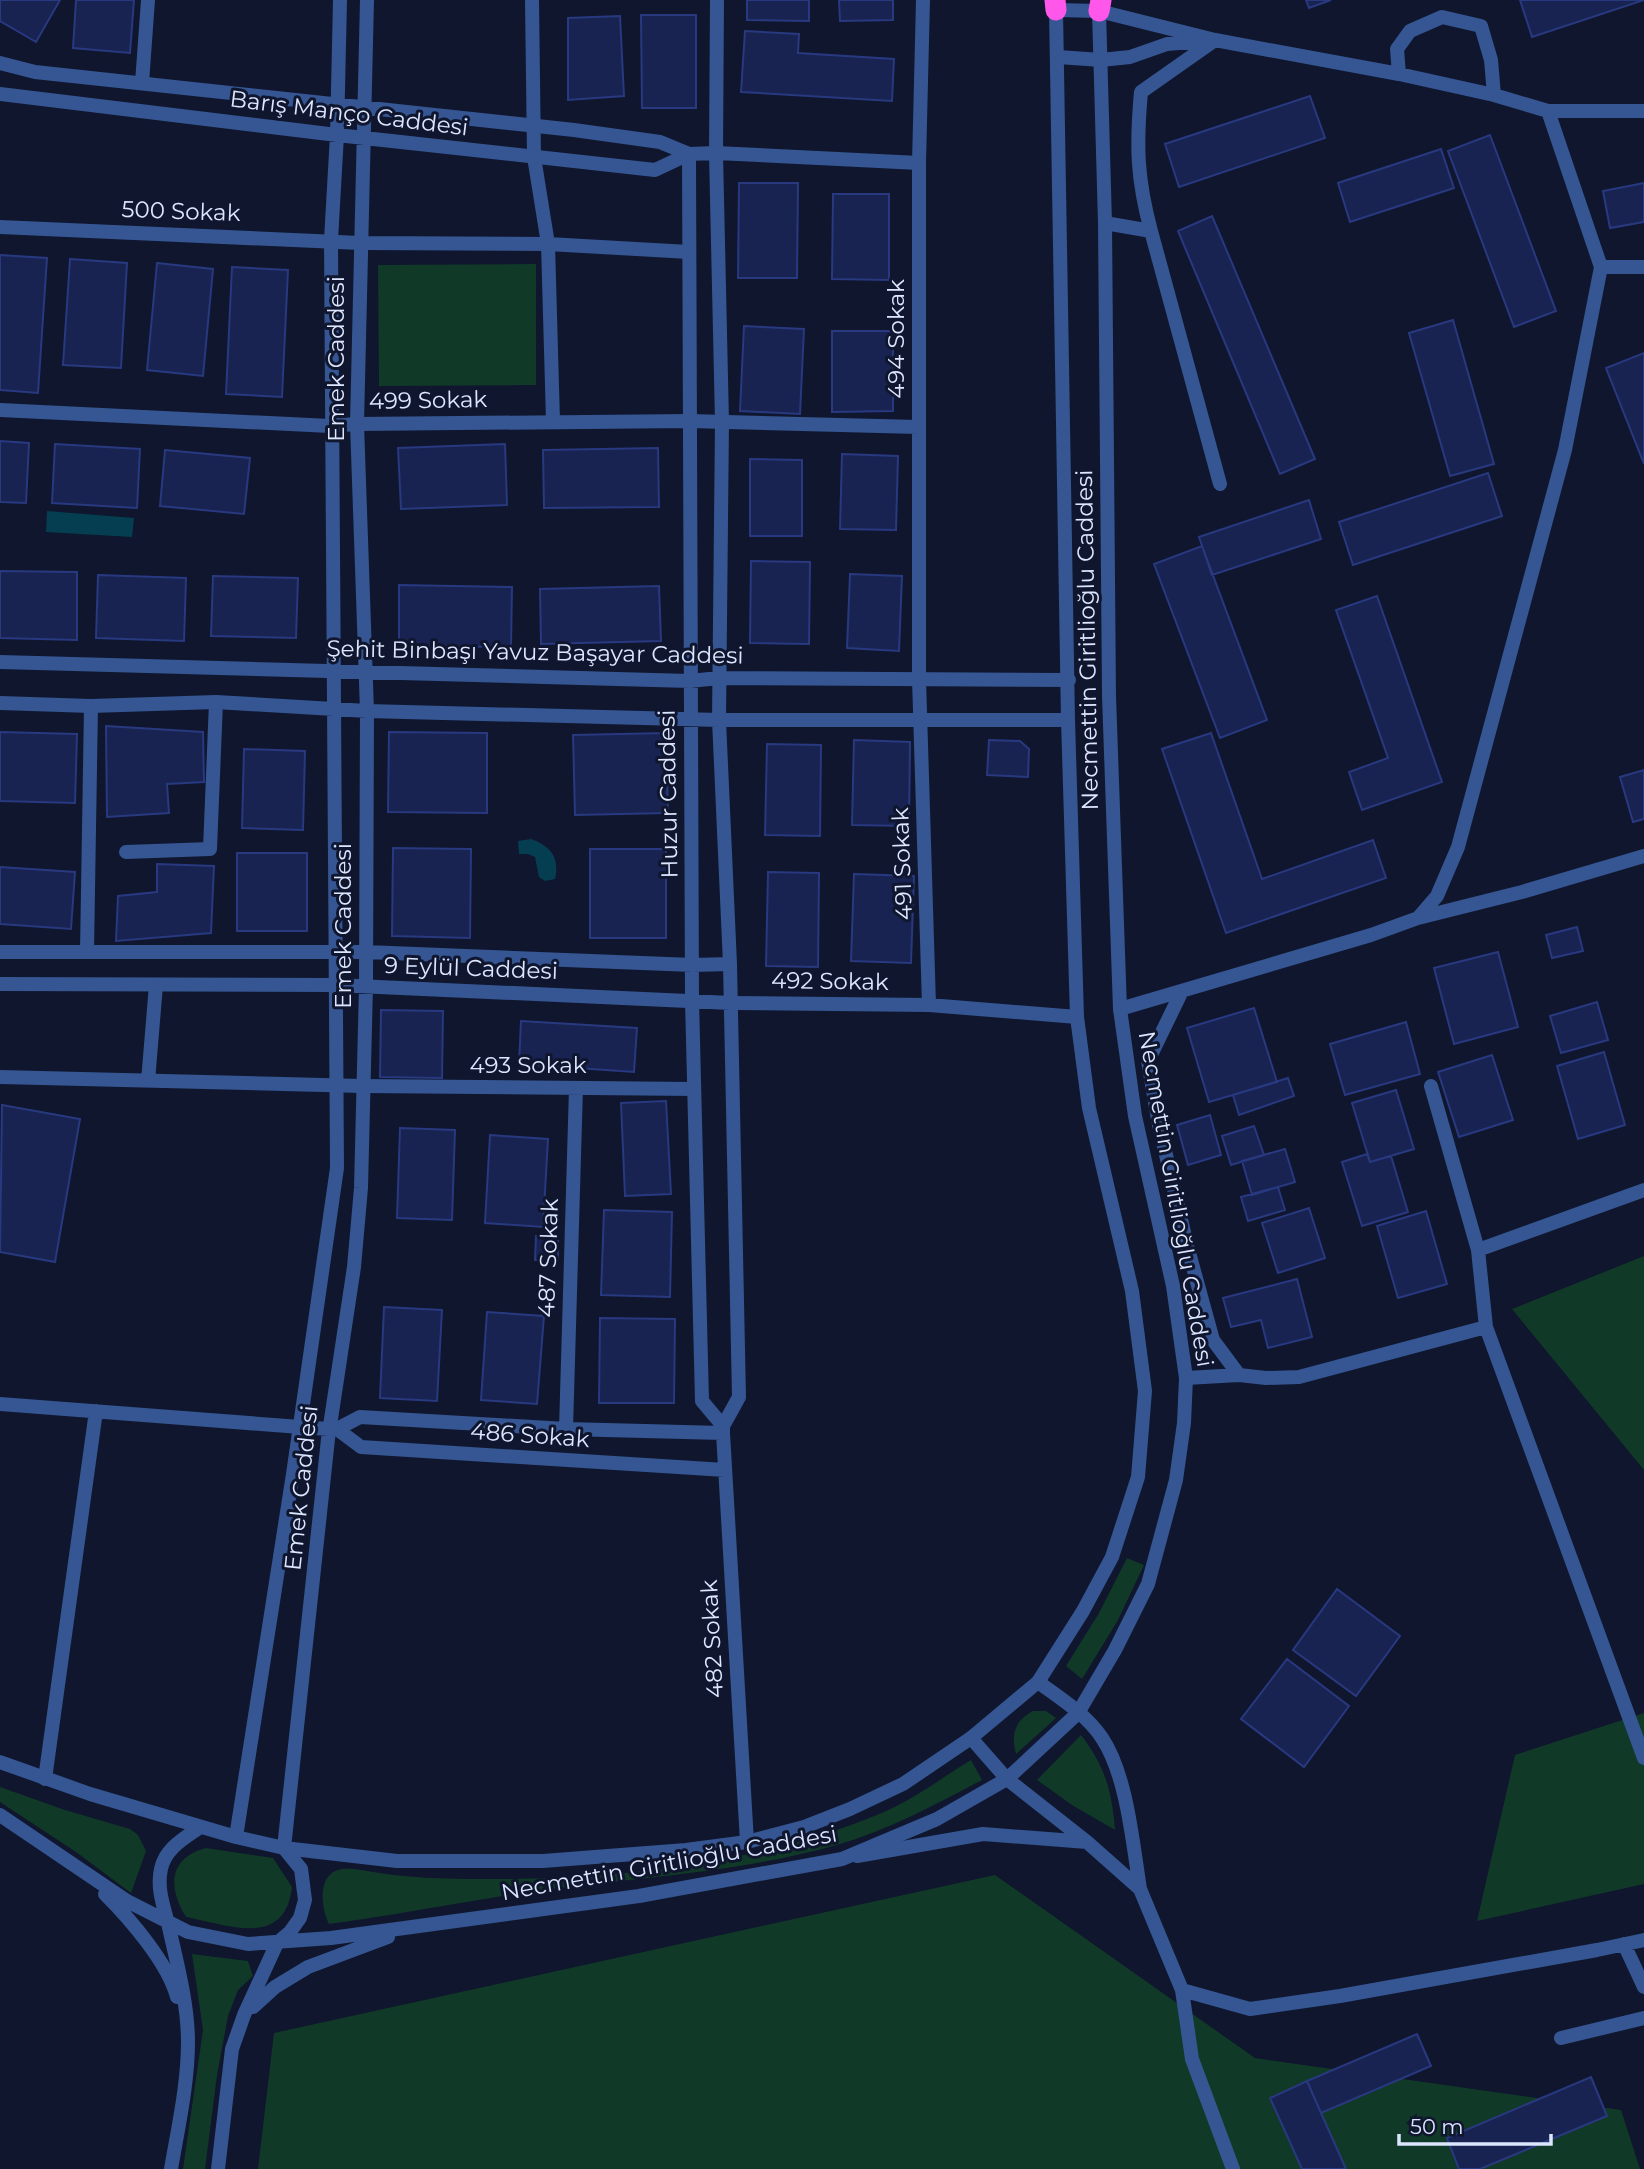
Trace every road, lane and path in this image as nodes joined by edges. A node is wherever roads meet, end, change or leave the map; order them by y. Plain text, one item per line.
1 (148, 0) edge
2 (340, 0) edge
3 (367, 0) edge
4 (532, 0) edge
5 (717, 0) edge
6 (923, 0) edge
7 (1056, 3) edge
8 (1100, 4) edge
9 (1215, 40) junction
10 (1058, 57) junction
11 (1101, 60) junction
12 (0, 63) edge
13 (1399, 74) junction
14 (142, 83) junction
15 (0, 94) edge
16 (1494, 95) junction
17 (338, 104) junction
18 (366, 108) junction
19 (1548, 111) junction
20 (1644, 111) edge
21 (533, 126) junction
22 (337, 135) junction
23 (363, 138) junction
24 (716, 153) junction
25 (689, 154) junction
26 (534, 157) junction
27 (919, 163) junction
28 (1105, 223) junction
29 (0, 227) edge
30 (1151, 232) junction
31 (331, 240) junction
32 (360, 243) junction
33 (548, 244) junction
34 (689, 252) junction
35 (1601, 267) junction
36 (1644, 267) edge
37 (0, 410) edge
38 (554, 421) junction
39 (690, 421) junction
40 (722, 422) junction
41 (357, 424) junction
42 (331, 426) junction
43 (918, 427) junction
44 (1220, 484) dead end
45 (0, 663) edge
46 (335, 672) junction
47 (366, 673) junction
48 (719, 678) junction
49 (919, 679) junction
50 (1069, 680) junction
51 (690, 681) junction
52 (216, 702) junction
53 (0, 703) edge
54 (91, 706) junction
55 (335, 709) junction
56 (367, 711) junction
57 (690, 717) junction
58 (719, 720) junction
59 (1068, 720) junction
60 (921, 721) junction
61 (126, 852) dead end
62 (1644, 856) edge
63 (1418, 918) junction
64 (87, 952) junction
65 (335, 952) junction
66 (366, 952) junction
67 (0, 953) edge
68 (730, 964) junction
69 (692, 965) junction
70 (0, 984) edge
71 (156, 985) junction
72 (335, 985) junction
73 (366, 986) junction
74 (1182, 991) junction
75 (692, 1000) junction
76 (731, 1003) junction
77 (929, 1005) junction
78 (1119, 1009) junction
79 (1077, 1017) junction
80 (0, 1077) edge
81 (148, 1081) junction
82 (337, 1086) junction
83 (362, 1086) junction
84 (1431, 1086) dead end
85 (576, 1088) junction
86 (694, 1089) junction
87 (1644, 1190) edge
88 (1478, 1250) junction
89 (1486, 1327) junction
90 (1238, 1375) junction
91 (1186, 1378) junction
92 (0, 1404) edge
93 (96, 1411) junction
94 (300, 1427) junction
95 (333, 1429) junction
96 (566, 1429) junction
97 (723, 1429) junction
98 (725, 1470) junction
99 (1038, 1682) junction
100 (1078, 1713) junction
101 (971, 1738) junction
102 (1644, 1758) edge
103 (0, 1762) edge
104 (46, 1779) junction
105 (1007, 1779) junction
106 (0, 1815) edge
107 (199, 1828) junction
108 (236, 1837) junction
109 (747, 1842) junction
110 (1087, 1842) junction
111 (284, 1848) junction
112 (842, 1859) junction
113 (79, 1869) junction
114 (1140, 1889) junction
115 (168, 1922) junction
116 (439, 1923) junction
117 (1644, 1940) edge
118 (277, 1943) junction
119 (1624, 1944) junction
120 (1644, 1987) edge
121 (1182, 1990) junction
122 (244, 2015) junction
123 (1644, 2018) edge
124 (1562, 2038) dead end
125 (188, 2042) junction
126 (171, 2169) edge
127 (218, 2169) edge
128 (1233, 2169) edge

1 - 14 street
2 - 17 street, Emek Caddesi
3 - 18 street, Emek Caddesi
4 - 21 street
5 - 24 street
6 - 27 street, 494 Sokak
7 - 8 street
7 - 10 street, Necmettin Giritlioğlu Caddesi
8 - 9 street
8 - 11 street, Necmettin Giritlioğlu Caddesi
9 - 11 street
9 - 13 street
9 - 30 street
10 - 11 street
10 - 50 street, Necmettin Giritlioğlu Caddesi
11 - 28 street, Necmettin Giritlioğlu Caddesi
12 - 14 street, Barış Manço Caddesi
13 - 16 street
13 - 16 street
14 - 17 street, Barış Manço Caddesi
15 - 22 street, Barış Manço Caddesi
16 - 19 street
17 - 18 street, Barış Manço Caddesi
17 - 22 street, Emek Caddesi
18 - 21 street, Barış Manço Caddesi
18 - 23 street, Emek Caddesi
19 - 20 street
19 - 35 street
21 - 25 street, Barış Manço Caddesi
21 - 26 street
22 - 23 street, Barış Manço Caddesi
22 - 31 street, Emek Caddesi
23 - 26 street, Barış Manço Caddesi
23 - 32 street, Emek Caddesi
24 - 25 street, Barış Manço Caddesi
24 - 27 street, Barış Manço Caddesi
24 - 40 street
25 - 26 street, Barış Manço Caddesi
25 - 34 street, Huzur Caddesi
26 - 33 street
27 - 43 street, 494 Sokak
28 - 30 street
28 - 78 street, Necmettin Giritlioğlu Caddesi
29 - 31 street, 500 Sokak
30 - 44 street
31 - 32 street, 500 Sokak
31 - 42 street, Emek Caddesi
32 - 33 street, 500 Sokak
32 - 41 street, Emek Caddesi
33 - 34 street, 500 Sokak
33 - 38 street
34 - 39 street, Huzur Caddesi
35 - 36 street
35 - 63 street
37 - 42 street, 499 Sokak
38 - 39 street, 499 Sokak
38 - 41 street, 499 Sokak
39 - 40 street, 499 Sokak
39 - 51 street, Huzur Caddesi
40 - 43 street, 499 Sokak
40 - 48 street
41 - 42 street, 499 Sokak
41 - 47 street, Emek Caddesi
42 - 46 street, Emek Caddesi
43 - 49 street, 494 Sokak
45 - 46 street, Şehit Binbaşı Yavuz Başayar Caddesi
46 - 47 street, Şehit Binbaşı Yavuz Başayar Caddesi
46 - 55 street, Emek Caddesi
47 - 51 street, Şehit Binbaşı Yavuz Başayar Caddesi
47 - 56 street, Emek Caddesi
48 - 49 street, Şehit Binbaşı Yavuz Başayar Caddesi
48 - 51 street, Şehit Binbaşı Yavuz Başayar Caddesi
48 - 58 street
49 - 50 street, Şehit Binbaşı Yavuz Başayar Caddesi
49 - 60 street, 494 Sokak
50 - 59 street, Necmettin Giritlioğlu Caddesi
51 - 57 street, Huzur Caddesi
52 - 54 street
52 - 55 street
52 - 61 street
53 - 54 street
54 - 64 street
55 - 56 street
55 - 65 street, Emek Caddesi
56 - 57 street
56 - 66 street, Emek Caddesi
57 - 58 street
57 - 69 street, Huzur Caddesi
58 - 60 street
58 - 68 street
59 - 60 street
59 - 79 street, Necmettin Giritlioğlu Caddesi
60 - 77 street, 491 Sokak
62 - 63 street
63 - 74 street
64 - 65 street, 9 Eylül Caddesi
64 - 67 street, 9 Eylül Caddesi
65 - 66 street, 9 Eylül Caddesi
65 - 72 street, Emek Caddesi
66 - 69 street, 9 Eylül Caddesi
66 - 73 street, Emek Caddesi
68 - 69 street, 9 Eylül Caddesi
68 - 76 street
69 - 75 street, Huzur Caddesi
70 - 71 street, 9 Eylül Caddesi
71 - 72 street, 9 Eylül Caddesi
71 - 81 street
72 - 73 street, 9 Eylül Caddesi
72 - 82 street, Emek Caddesi
73 - 75 street, 9 Eylül Caddesi
73 - 83 street, Emek Caddesi
74 - 78 street
74 - 90 street
75 - 76 street, 9 Eylül Caddesi
75 - 86 street, Huzur Caddesi
76 - 77 street, 492 Sokak
76 - 97 street
77 - 79 street, 492 Sokak
78 - 91 street, Necmettin Giritlioğlu Caddesi
79 - 99 street, Necmettin Giritlioğlu Caddesi
80 - 81 street, 493 Sokak
81 - 82 street, 493 Sokak
82 - 83 street, 493 Sokak
82 - 94 street, Emek Caddesi
83 - 85 street, 493 Sokak
83 - 95 street, Emek Caddesi
84 - 88 street
85 - 86 street, 493 Sokak
85 - 96 street, 487 Sokak
86 - 97 street, Huzur Caddesi
87 - 88 street
88 - 89 street
89 - 90 street
89 - 102 street
90 - 91 street
91 - 100 street, Necmettin Giritlioğlu Caddesi
92 - 93 street
93 - 94 street
93 - 104 street
94 - 95 street
94 - 108 street, Emek Caddesi
95 - 96 street, 486 Sokak
95 - 98 street, 486 Sokak
95 - 111 street, Emek Caddesi
96 - 97 street, 486 Sokak
97 - 98 street, 482 Sokak
98 - 109 street, 482 Sokak
99 - 100 street
99 - 101 street, Necmettin Giritlioğlu Caddesi
100 - 105 street, Necmettin Giritlioğlu Caddesi
100 - 114 street
101 - 105 street
101 - 109 street, Necmettin Giritlioğlu Caddesi
103 - 104 street, Necmettin Giritlioğlu Caddesi
104 - 107 street, Necmettin Giritlioğlu Caddesi
105 - 110 street
105 - 112 street, Necmettin Giritlioğlu Caddesi
106 - 113 street, Necmettin Giritlioğlu Caddesi
107 - 108 street, Necmettin Giritlioğlu Caddesi
107 - 115 street
108 - 111 street, Necmettin Giritlioğlu Caddesi
109 - 111 street, Necmettin Giritlioğlu Caddesi
110 - 112 street
110 - 114 street
111 - 118 street
112 - 116 street, Necmettin Giritlioğlu Caddesi
113 - 115 street, Necmettin Giritlioğlu Caddesi
113 - 125 street
114 - 121 street
115 - 118 street, Necmettin Giritlioğlu Caddesi
115 - 125 street
116 - 118 street, Necmettin Giritlioğlu Caddesi
116 - 122 street
117 - 119 street
118 - 122 street
119 - 120 street
119 - 121 street
121 - 128 street
122 - 127 street
123 - 124 street
125 - 126 street

